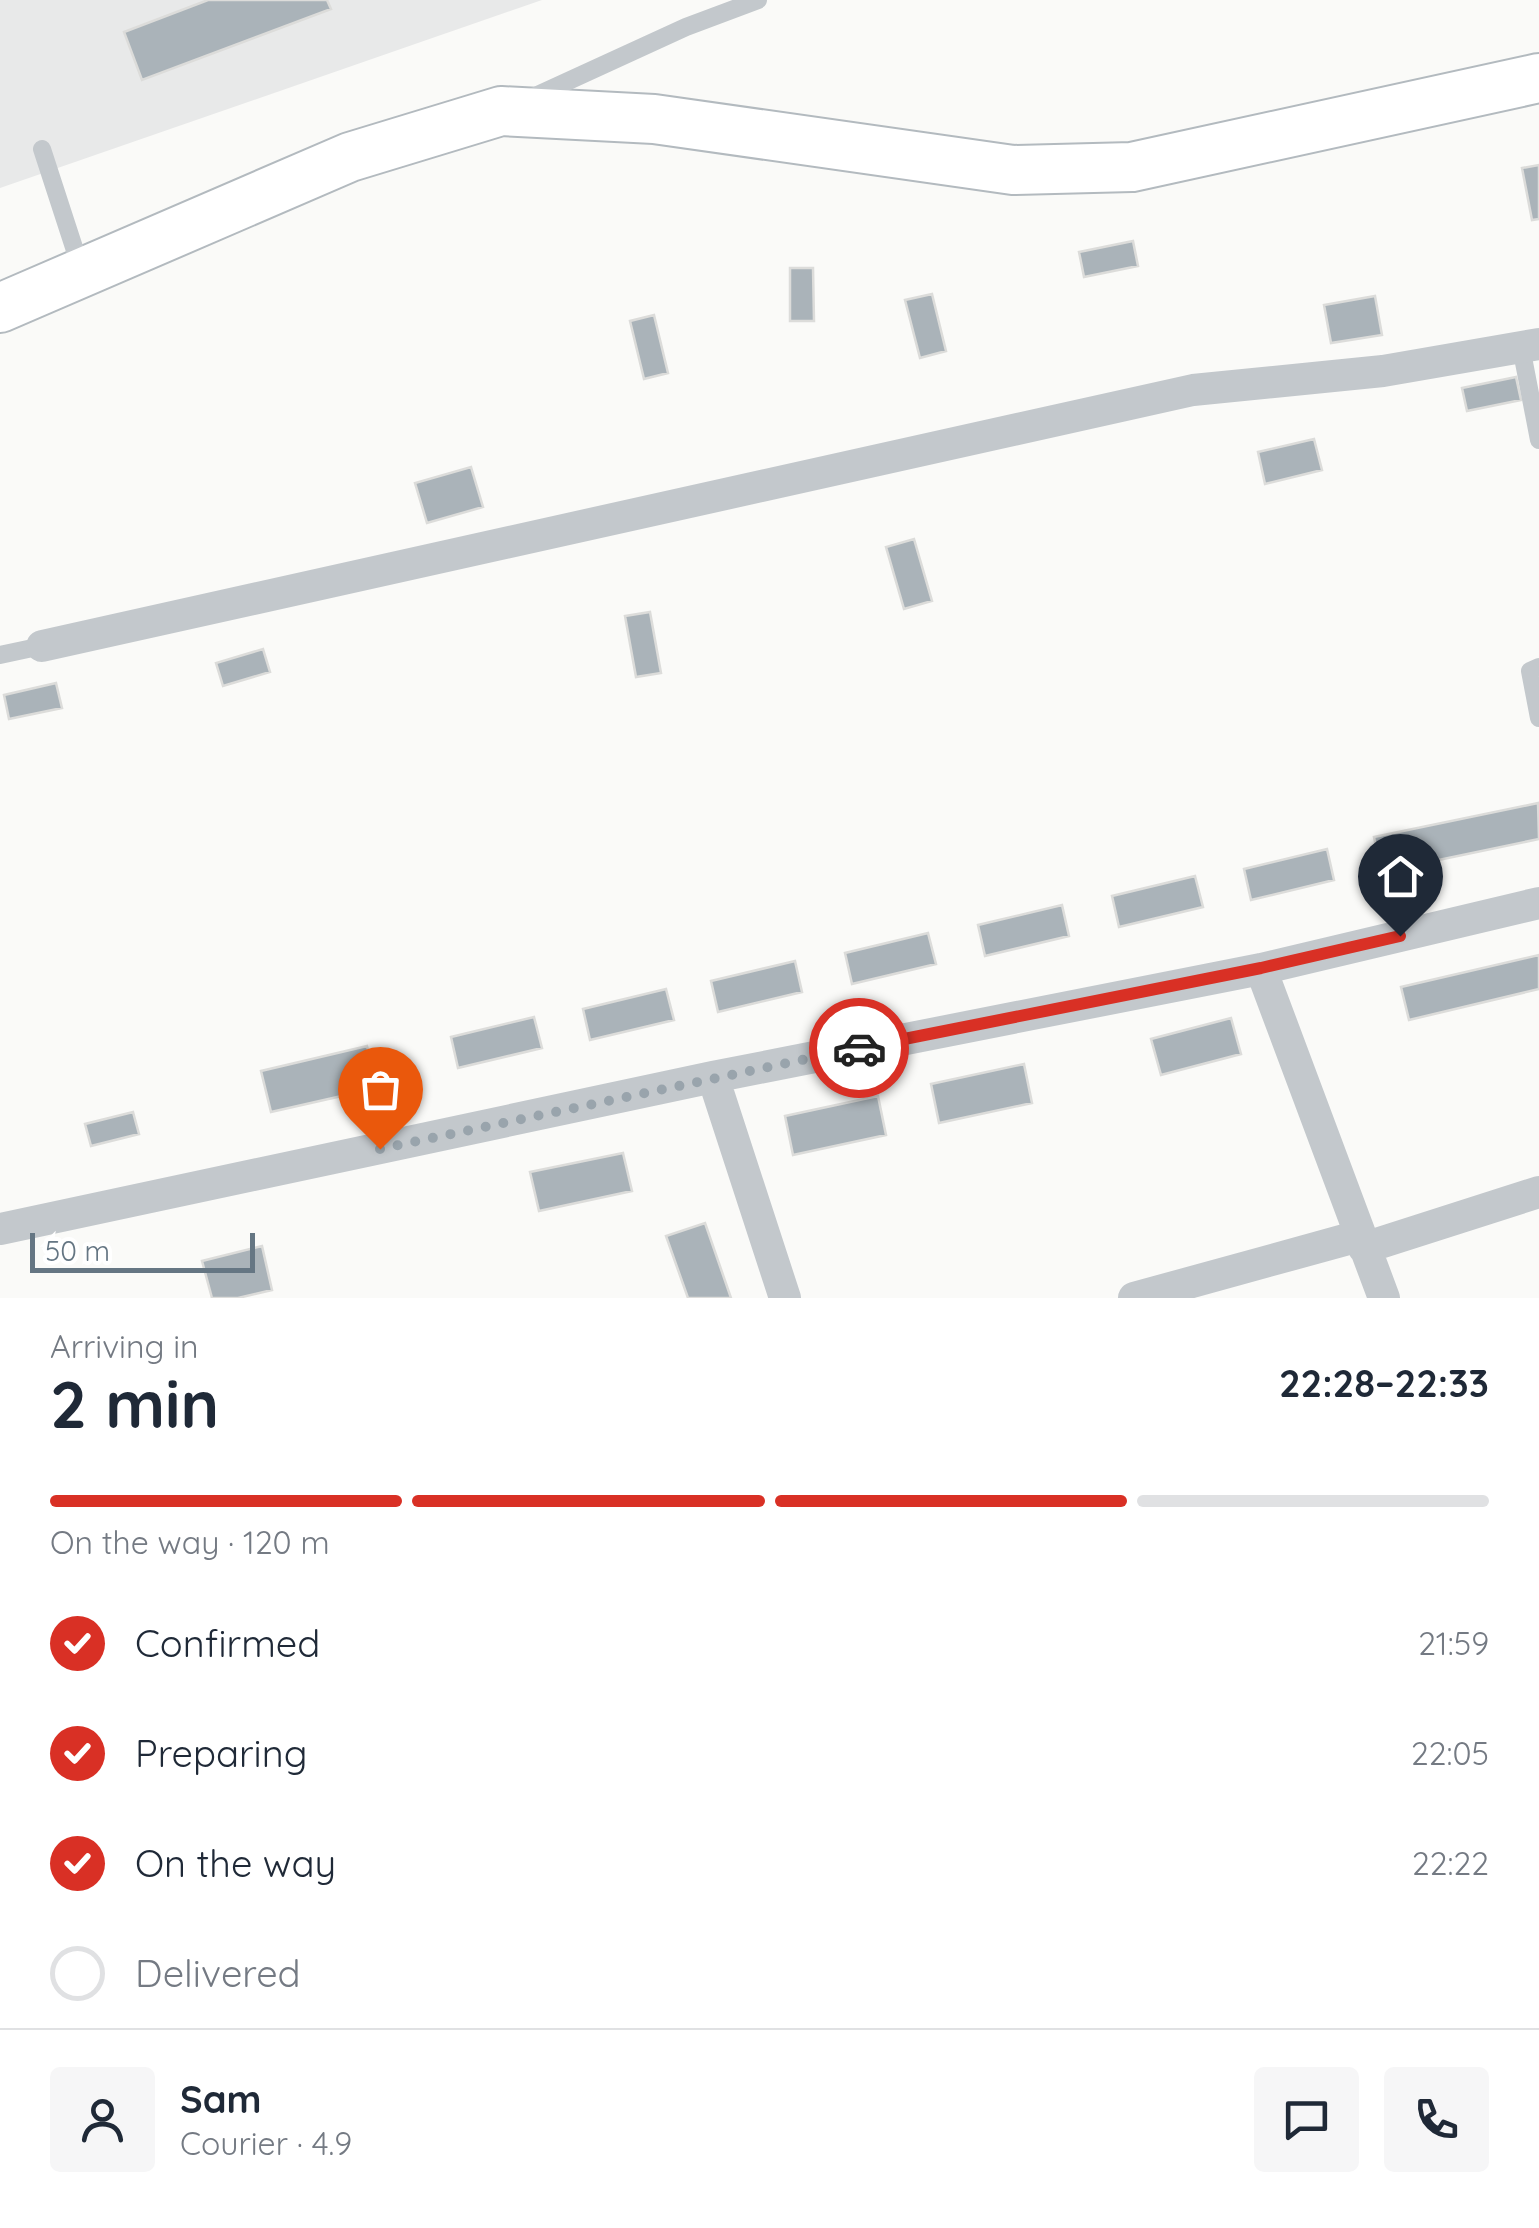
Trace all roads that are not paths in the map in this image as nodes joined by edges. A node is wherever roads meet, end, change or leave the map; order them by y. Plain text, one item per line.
1 (758, 0) edge
2 (1539, 78) edge
3 (501, 112) junction
4 (42, 149) dead end
5 (82, 273) junction
6 (0, 308) edge
7 (1530, 346) edge
8 (1539, 440) edge
9 (42, 646) joint
10 (0, 654) edge
11 (1539, 667) edge
12 (1539, 718) edge
13 (1539, 904) edge
14 (1261, 968) junction
15 (713, 1077) junction
16 (1539, 1192) edge
17 (0, 1230) edge
18 (1362, 1242) junction
19 (785, 1298) edge
20 (1134, 1298) edge
21 (1384, 1298) edge

1 - 3 lane
2 - 3 street
3 - 5 street
4 - 5 lane
5 - 6 street
7 - 8 lane
7 - 9 street
9 - 10 lane
11 - 12 lane
13 - 14 street
14 - 15 street
14 - 18 street
15 - 17 street
15 - 19 street
16 - 18 street
18 - 20 street
18 - 21 street

